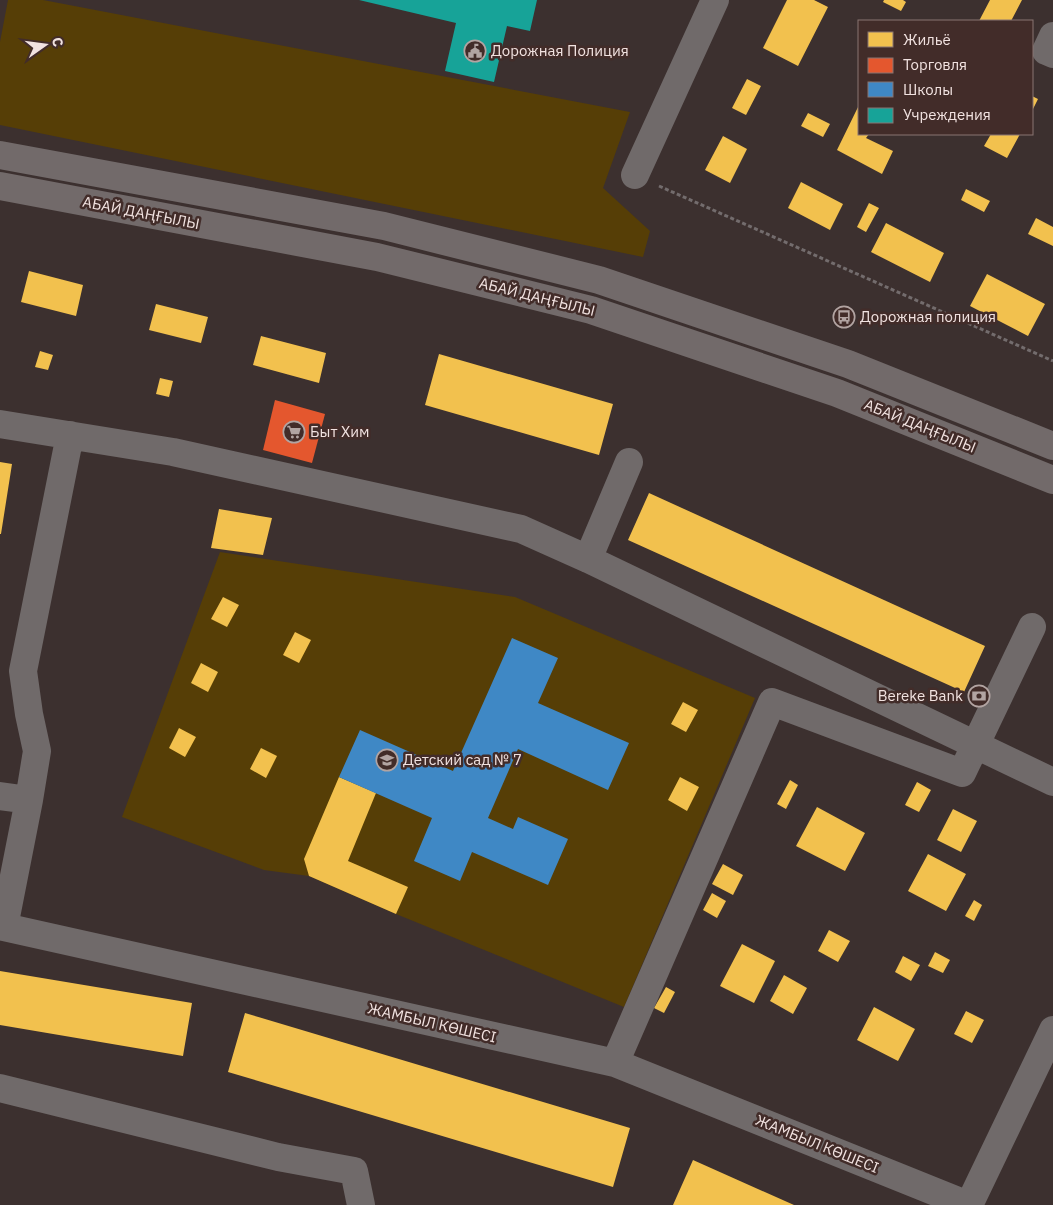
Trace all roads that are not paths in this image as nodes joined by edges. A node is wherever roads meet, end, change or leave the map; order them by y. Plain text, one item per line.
1 (715, 0) edge
2 (1053, 36) edge
3 (1053, 54) edge
4 (0, 154) edge
5 (635, 175) road end
6 (0, 186) edge
7 (0, 424) edge
8 (70, 435) junction
9 (1053, 446) edge
10 (629, 462) dead end
11 (1053, 480) edge
12 (588, 560) junction
13 (1032, 627) dead end
14 (974, 745) junction
15 (1053, 782) edge
16 (0, 796) edge
17 (29, 800) junction
18 (1053, 1030) edge
19 (615, 1064) junction
20 (0, 1088) edge
21 (361, 1205) edge
22 (969, 1205) edge

1 - 5 street
2 - 3 street
4 - 9 main road, АБАЙ ДАҢҒЫЛЫ
6 - 11 main road, АБАЙ ДАҢҒЫЛЫ
7 - 8 street
8 - 12 street
8 - 17 street
10 - 12 street
12 - 14 street
13 - 14 street
14 - 15 street
14 - 19 street
16 - 17 street
17 - 19 street, ЖАМБЫЛ КӨШЕСІ
18 - 22 street
19 - 22 street, ЖАМБЫЛ КӨШЕСІ
20 - 21 street

